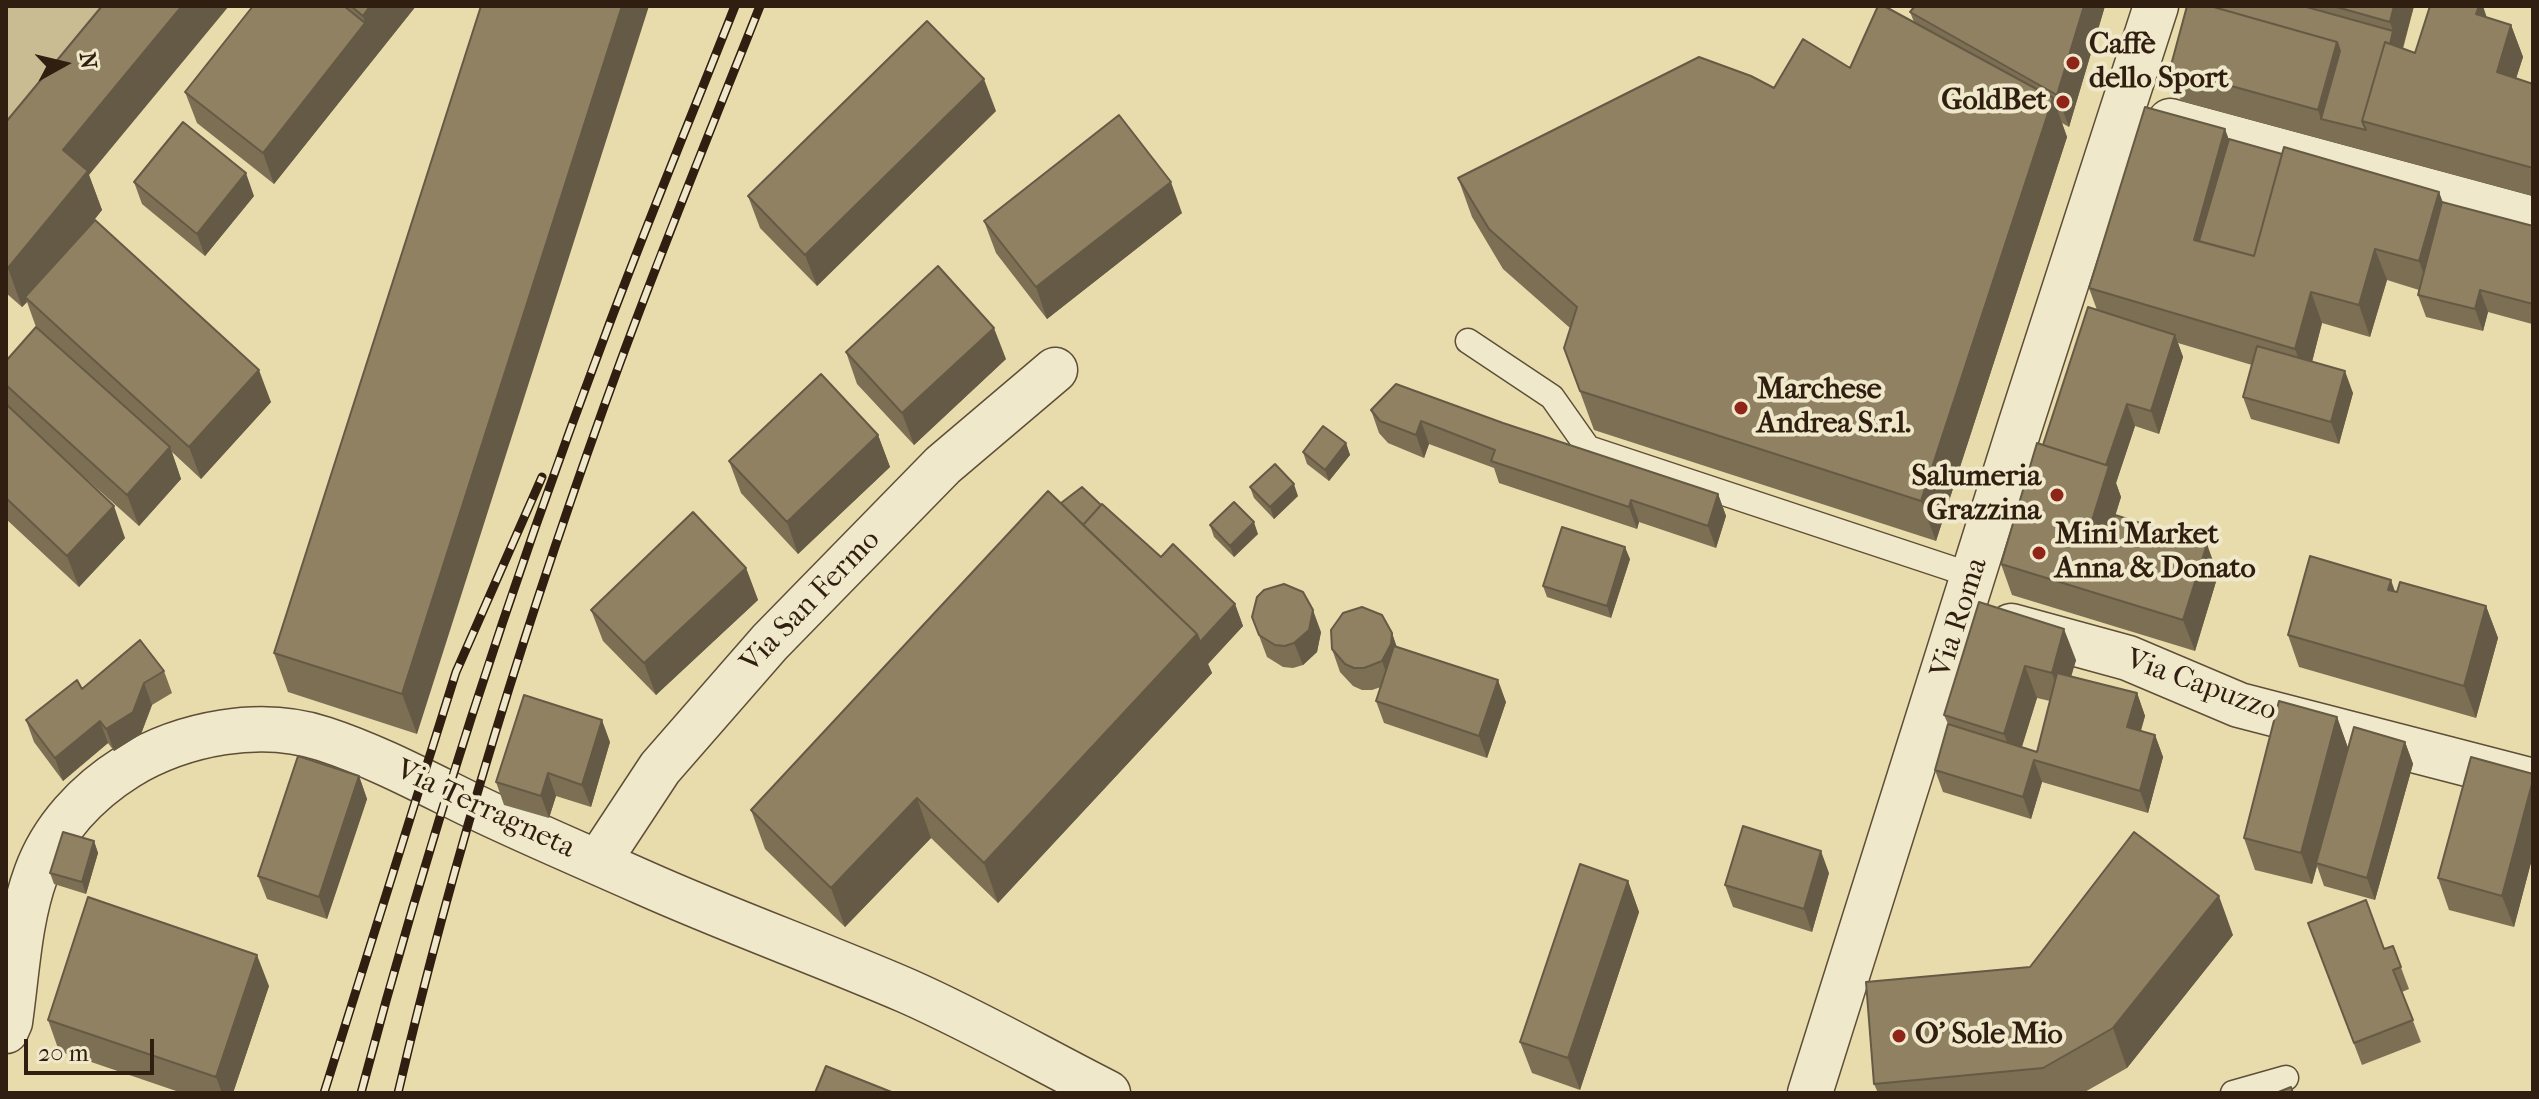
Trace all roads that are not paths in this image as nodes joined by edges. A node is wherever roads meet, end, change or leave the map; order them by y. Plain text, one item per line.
1 (2156, 6) edge
2 (2125, 109) junction
3 (2533, 219) edge
4 (1468, 341) dead end
5 (1055, 370) dead end
6 (1968, 594) junction
7 (2533, 781) edge
8 (598, 862) junction
9 (6, 1031) edge
10 (2286, 1078) dead end
11 (1108, 1093) edge
12 (1810, 1093) edge
13 (2233, 1093) edge

1 - 2 street, Via Roma
2 - 3 street
2 - 6 street, Via Roma
4 - 6 lane
5 - 8 street, Via San Fermo
6 - 7 street, Via Capuzzo
6 - 12 street, Via Roma
8 - 9 street, Via Terragneta
8 - 11 street, Via Terragneta
10 - 13 lane

